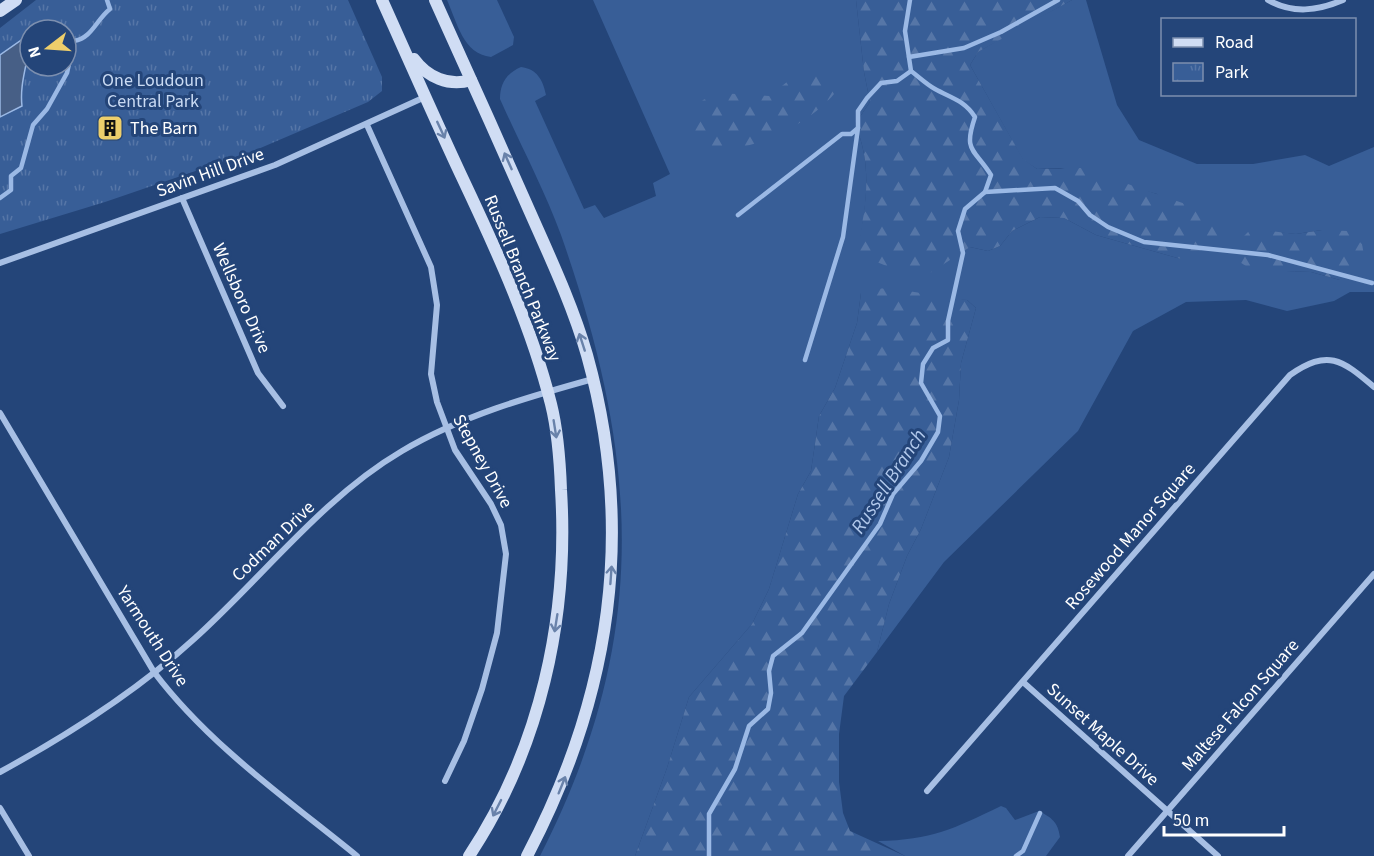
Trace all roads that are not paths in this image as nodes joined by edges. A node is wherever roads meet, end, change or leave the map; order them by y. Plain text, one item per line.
1 (16, 0) edge
2 (382, 0) edge
3 (435, 0) edge
4 (1268, 0) edge
5 (1343, 0) edge
6 (0, 11) edge
7 (400, 41) junction
8 (471, 80) junction
9 (425, 97) junction
10 (367, 125) junction
11 (182, 198) junction
12 (0, 263) edge
13 (593, 379) junction
14 (1374, 387) edge
15 (548, 391) junction
16 (283, 406) dead end
17 (0, 413) edge
18 (446, 429) junction
19 (1374, 574) edge
20 (154, 672) junction
21 (1023, 682) junction
22 (0, 772) edge
23 (445, 781) dead end
24 (927, 790) dead end
25 (0, 808) edge
26 (1167, 811) junction
27 (29, 856) edge
28 (357, 856) edge
29 (469, 856) edge
30 (527, 856) edge
31 (1128, 856) edge
32 (1218, 856) edge

1 - 6 main road
2 - 7 main road, Russell Branch Parkway
3 - 8 main road, Russell Branch Parkway
4 - 5 street
7 - 8 main road
7 - 9 main road, Russell Branch Parkway
13 -> 8 main road, Russell Branch Parkway
9 - 10 street, Savin Hill Drive
9 -> 15 main road, Russell Branch Parkway
10 - 11 street, Savin Hill Drive
10 - 18 street, Stepney Drive
11 - 12 street, Savin Hill Drive
11 - 16 street, Wellsboro Drive
13 - 15 street, Codman Drive
30 -> 13 main road, Russell Branch Parkway
14 - 21 street, Rosewood Manor Square
15 - 18 street, Codman Drive
15 -> 29 main road, Russell Branch Parkway
17 - 20 street, Yarmouth Drive
18 - 20 street, Codman Drive
18 - 23 street, Stepney Drive
19 - 26 street, Maltese Falcon Square
20 - 22 street, Codman Drive
20 - 28 street, Yarmouth Drive
21 - 24 street, Rosewood Manor Square
21 - 26 street, Sunset Maple Drive
25 - 27 street
26 - 31 street, Maltese Falcon Square
26 - 32 street, Sunset Maple Drive

